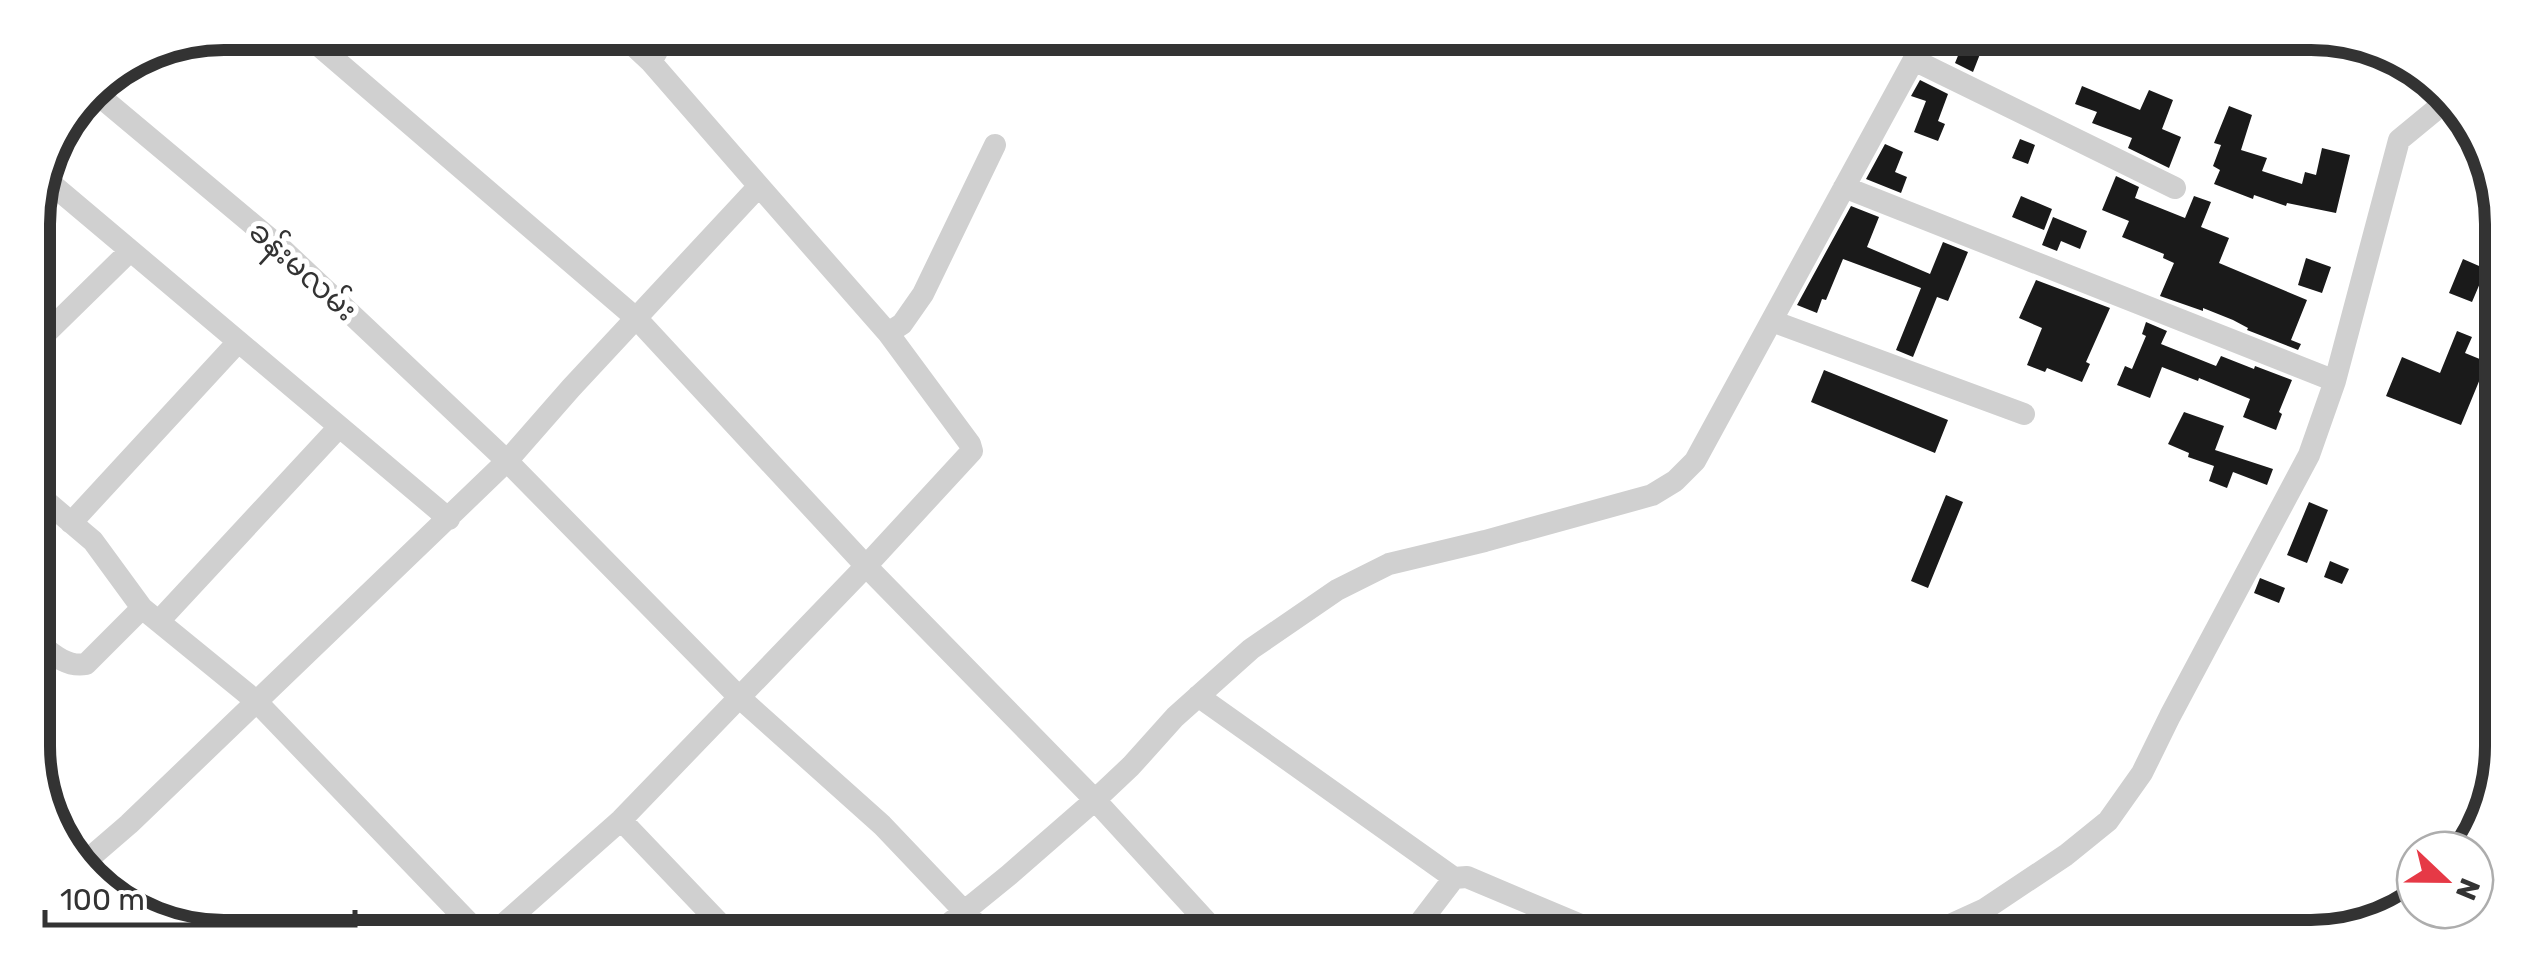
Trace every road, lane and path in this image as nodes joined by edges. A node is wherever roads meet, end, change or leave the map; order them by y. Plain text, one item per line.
1 (324, 50) edge
2 (638, 50) edge
3 (658, 50) edge
4 (1919, 50) edge
5 (651, 62) junction
6 (103, 99) edge
7 (2439, 107) edge
8 (995, 145) dead end
9 (759, 186) junction
10 (55, 187) edge
11 (1844, 188) junction
12 (2176, 188) dead end
13 (130, 252) junction
14 (637, 319) junction
15 (1772, 320) junction
16 (50, 329) edge
17 (888, 333) junction
18 (238, 342) junction
19 (2335, 381) junction
20 (2024, 414) dead end
21 (339, 427) junction
22 (507, 460) junction
23 (50, 504) edge
24 (448, 519) junction
25 (71, 522) junction
26 (866, 566) junction
27 (150, 614) junction
28 (50, 651) edge
29 (1198, 696) junction
30 (740, 698) junction
31 (256, 701) junction
32 (1095, 800) junction
33 (620, 820) junction
34 (90, 857) edge
35 (1454, 878) junction
36 (966, 911) junction
37 (468, 920) edge
38 (508, 920) edge
39 (716, 920) edge
40 (954, 920) edge
41 (974, 920) edge
42 (1205, 920) edge
43 (1422, 920) edge
44 (1569, 920) edge
45 (1963, 920) edge

1 - 14 street
2 - 5 street
3 - 5 street
4 - 11 street
4 - 12 street
5 - 9 street
6 - 22 street, ခန်းမလမ်း
7 - 19 street
8 - 17 street
9 - 14 street
9 - 17 street
10 - 13 street
11 - 15 street
11 - 19 street
13 - 16 street
13 - 18 street
14 - 22 street
14 - 26 street
15 - 20 street
15 - 29 street
17 - 26 street
18 - 21 street
18 - 25 street
19 - 45 street
21 - 24 street
21 - 27 street
22 - 24 street
22 - 30 street, ခန်းမလမ်း
23 - 25 street
24 - 31 street
25 - 27 street
26 - 30 street
26 - 32 street
27 - 28 street
27 - 31 street
29 - 32 street
29 - 35 street
30 - 33 street
30 - 36 street, ခန်းမလမ်း
31 - 34 street
31 - 37 street
32 - 36 street
32 - 42 street
33 - 38 street
33 - 39 street
35 - 43 street
35 - 44 street
36 - 40 street
36 - 41 street, ခန်းမလမ်း

